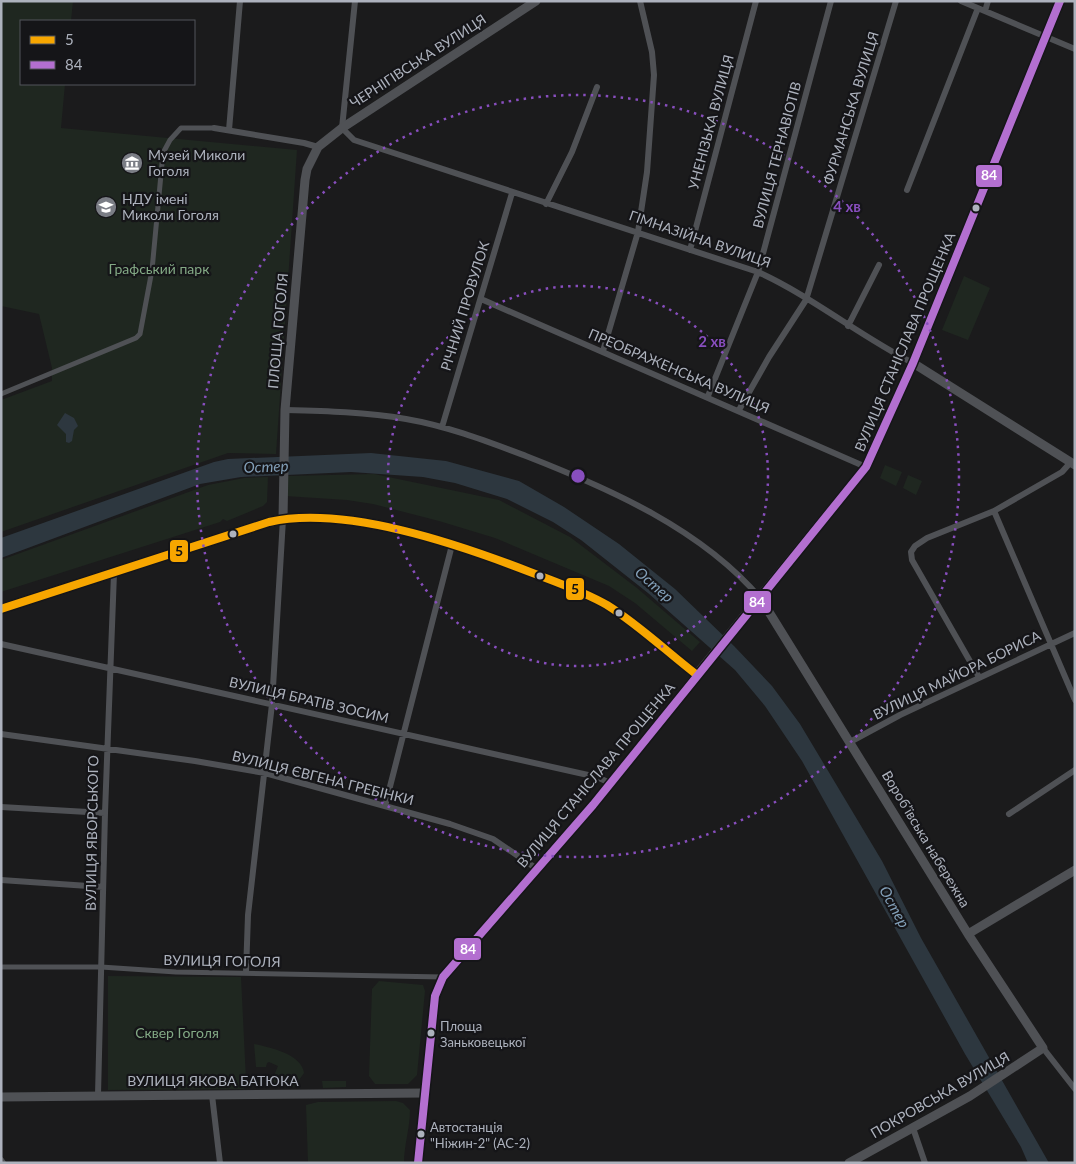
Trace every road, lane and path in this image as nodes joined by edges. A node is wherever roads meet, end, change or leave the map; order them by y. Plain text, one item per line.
1 (240, 1) edge
2 (354, 1) edge
3 (536, 1) edge
4 (640, 1) edge
5 (756, 1) edge
6 (831, 1) edge
7 (896, 1) edge
8 (961, 1) edge
9 (988, 1) edge
10 (1060, 1) edge
11 (981, 10) junction
12 (1045, 36) junction
13 (1075, 49) edge
14 (598, 87) dead end
15 (214, 128) joint
16 (342, 128) junction
17 (229, 130) junction
18 (318, 148) junction
19 (907, 190) dead end
20 (512, 193) junction
21 (546, 204) junction
22 (638, 232) junction
23 (690, 250) junction
24 (879, 265) dead end
25 (758, 272) junction
26 (480, 299) junction
27 (806, 300) junction
28 (848, 326) junction
29 (603, 351) junction
30 (913, 363) junction
31 (1, 394) edge
32 (708, 396) junction
33 (285, 410) junction
34 (739, 410) junction
35 (442, 426) junction
36 (1073, 464) edge
37 (866, 467) junction
38 (994, 511) junction
39 (283, 519) junction
40 (452, 545) junction
41 (114, 572) junction
42 (760, 599) junction
43 (1, 609) edge
44 (1075, 633) edge
45 (1, 644) edge
46 (1052, 644) junction
47 (110, 669) junction
48 (696, 675) junction
49 (979, 677) junction
50 (1075, 700) edge
51 (272, 704) junction
52 (1, 734) edge
53 (404, 734) junction
54 (850, 742) junction
55 (107, 749) junction
56 (1075, 770) edge
57 (265, 773) junction
58 (610, 783) junction
59 (385, 806) junction
60 (1, 807) edge
61 (105, 814) junction
62 (1009, 814) dead end
63 (537, 869) junction
64 (1075, 870) edge
65 (1, 880) edge
66 (103, 887) junction
67 (968, 934) junction
68 (1, 967) edge
69 (101, 967) junction
70 (246, 972) junction
71 (443, 978) junction
72 (1043, 1048) junction
73 (1075, 1089) edge
74 (425, 1093) junction
75 (98, 1095) junction
76 (212, 1095) junction
77 (1, 1097) edge
78 (913, 1128) junction
79 (1, 1160) edge
80 (3, 1163) edge
81 (220, 1163) edge
82 (418, 1163) edge
83 (849, 1163) edge
84 (924, 1163) edge

1 - 17 street
2 - 16 street
3 - 16 street, ЧЕРНІГІВСЬКА ВУЛИЦЯ
4 - 22 street
5 - 23 street, УНЕНІЗЬКА ВУЛИЦЯ
6 - 25 street, ВУЛИЦЯ ТЕРНАВІОТІВ
7 - 27 street, ФУРМАНСЬКА ВУЛИЦЯ
8 - 11 street
9 - 11 street
10 - 12 main road, ВУЛИЦЯ СТАНІСЛАВА ПРОЩЕНКА
11 - 12 street
11 - 19 street
12 - 13 street
12 - 30 main road, ВУЛИЦЯ СТАНІСЛАВА ПРОЩЕНКА
14 - 21 street
15 - 17 street
15 - 31 street
16 - 18 street, ЧЕРНІГІВСЬКА ВУЛИЦЯ
16 - 20 street, ГІМНАЗІЙНА ВУЛИЦЯ
17 - 18 street
18 - 33 street, ПЛОЩА ГОГОЛЯ
20 - 21 street, ГІМНАЗІЙНА ВУЛИЦЯ
20 - 26 street, РІЧНИЙ ПРОВУЛОК
21 - 22 street, ГІМНАЗІЙНА ВУЛИЦЯ
22 - 23 street, ГІМНАЗІЙНА ВУЛИЦЯ
22 - 29 street
23 - 25 street, ГІМНАЗІЙНА ВУЛИЦЯ
24 - 28 street
25 - 27 street, ГІМНАЗІЙНА ВУЛИЦЯ
25 - 32 street, ВУЛИЦЯ ТЕРНАВІОТІВ
26 - 29 street, ПРЕОБРАЖЕНСЬКА ВУЛИЦЯ
26 - 35 street, РІЧНИЙ ПРОВУЛОК
27 - 28 street, ГІМНАЗІЙНА ВУЛИЦЯ
27 - 34 street, ФУРМАНСЬКА ВУЛИЦЯ
28 - 30 street, ГІМНАЗІЙНА ВУЛИЦЯ
29 - 32 street, ПРЕОБРАЖЕНСЬКА ВУЛИЦЯ
30 - 36 street, ГІМНАЗІЙНА ВУЛИЦЯ
30 - 37 main road, ВУЛИЦЯ СТАНІСЛАВА ПРОЩЕНКА
32 - 34 street, ПРЕОБРАЖЕНСЬКА ВУЛИЦЯ
33 - 35 street
33 - 39 street, ПЛОЩА ГОГОЛЯ
34 - 37 street, ПРЕОБРАЖЕНСЬКА ВУЛИЦЯ
35 - 42 street
36 - 38 street
37 - 42 main road, ВУЛИЦЯ СТАНІСЛАВА ПРОЩЕНКА
38 - 46 street
38 - 49 street
39 - 40 main road
39 - 41 main road
39 - 51 street
40 - 48 main road
40 - 53 street
41 - 43 main road
41 - 47 street, ВУЛИЦЯ ЯВОРСЬКОГО
42 - 48 main road, ВУЛИЦЯ СТАНІСЛАВА ПРОЩЕНКА
42 - 54 street, Воробʼївська набережна
44 - 46 street, ВУЛИЦЯ МАЙОРА БОРИСА
45 - 47 street, ВУЛИЦЯ БРАТІВ ЗОСИМ
46 - 49 street, ВУЛИЦЯ МАЙОРА БОРИСА
46 - 50 street
47 - 51 street, ВУЛИЦЯ БРАТІВ ЗОСИМ
47 - 55 street, ВУЛИЦЯ ЯВОРСЬКОГО
48 - 58 main road, ВУЛИЦЯ СТАНІСЛАВА ПРОЩЕНКА
49 - 54 street, ВУЛИЦЯ МАЙОРА БОРИСА
51 - 53 street, ВУЛИЦЯ БРАТІВ ЗОСИМ
51 - 57 street
52 - 55 street, ВУЛИЦЯ ЄВГЕНА ГРЕБІНКИ
53 - 58 street, ВУЛИЦЯ БРАТІВ ЗОСИМ
53 - 59 street
54 - 67 street, Воробʼївська набережна
55 - 57 street, ВУЛИЦЯ ЄВГЕНА ГРЕБІНКИ
55 - 61 street, ВУЛИЦЯ ЯВОРСЬКОГО
56 - 62 street
57 - 59 street, ВУЛИЦЯ ЄВГЕНА ГРЕБІНКИ
57 - 70 street
58 - 63 main road, ВУЛИЦЯ СТАНІСЛАВА ПРОЩЕНКА
59 - 63 street, ВУЛИЦЯ ЄВГЕНА ГРЕБІНКИ
60 - 61 street
61 - 66 street, ВУЛИЦЯ ЯВОРСЬКОГО
63 - 71 main road, ВУЛИЦЯ СТАНІСЛАВА ПРОЩЕНКА
64 - 67 street
65 - 66 street
66 - 69 street, ВУЛИЦЯ ЯВОРСЬКОГО
67 - 72 street, Воробʼївська набережна
68 - 69 street, ВУЛИЦЯ ГОГОЛЯ
69 - 70 street, ВУЛИЦЯ ГОГОЛЯ
69 - 75 street, ВУЛИЦЯ ЯВОРСЬКОГО
70 - 71 street, ВУЛИЦЯ ГОГОЛЯ
71 - 74 main road
72 - 73 street, Воробʼївська набережна
72 - 78 street, ПОКРОВСЬКА ВУЛИЦЯ
74 - 76 street, ВУЛИЦЯ ЯКОВА БАТЮКА
74 - 82 main road
75 - 76 street, ВУЛИЦЯ ЯКОВА БАТЮКА
75 - 77 street, ВУЛИЦЯ ЯКОВА БАТЮКА
76 - 81 street
78 - 83 street, ПОКРОВСЬКА ВУЛИЦЯ
78 - 84 street
79 - 80 street

